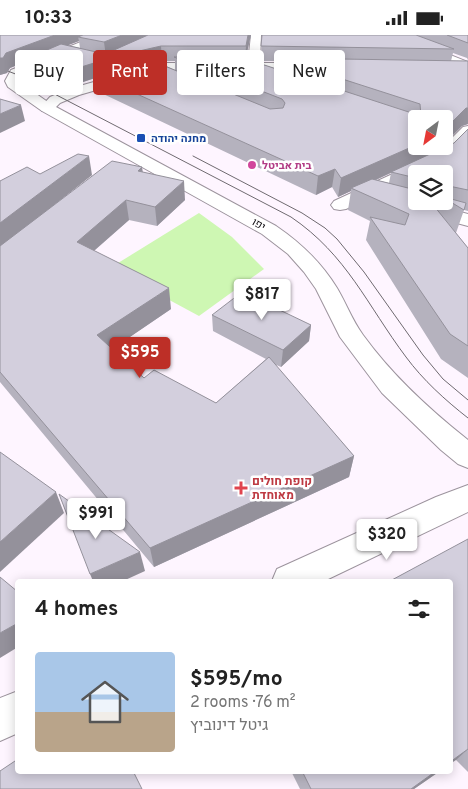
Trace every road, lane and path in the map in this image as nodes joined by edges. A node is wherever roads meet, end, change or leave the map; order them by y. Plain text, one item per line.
1 (256, 35) edge
2 (390, 35) edge
3 (111, 36) edge
4 (71, 50) edge
5 (255, 50) edge
6 (15, 69) edge
7 (442, 69) edge
8 (467, 69) edge
9 (15, 85) edge
10 (93, 86) edge
11 (28, 95) edge
12 (46, 108) junction
13 (456, 136) edge
14 (367, 193) junction
15 (394, 200) edge
16 (340, 205) dead end
17 (431, 210) edge
18 (468, 220) edge
19 (468, 456) edge
20 (468, 498) edge
21 (293, 579) edge
22 (15, 712) edge
23 (0, 720) edge

1 - 5 street
2 - 8 street
3 - 4 street
6 - 9 street, יפו
7 - 8 street
10 - 12 street
11 - 12 street, יפו
12 - 19 street, יפו
13 - 14 street
14 - 15 street
14 - 16 street
17 - 18 street
20 - 21 street
22 - 23 street

